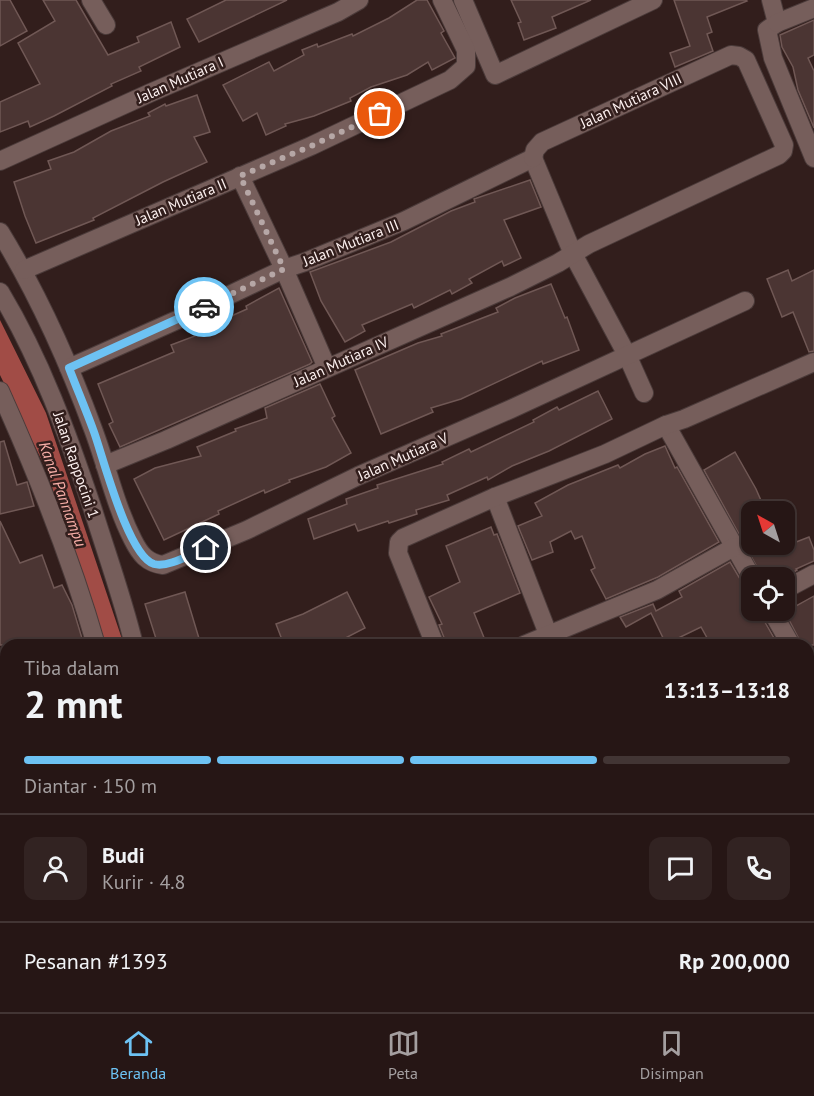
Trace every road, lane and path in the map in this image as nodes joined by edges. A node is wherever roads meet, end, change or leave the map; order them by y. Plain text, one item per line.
1 (91, 0) edge
2 (359, 0) edge
3 (442, 0) edge
4 (463, 0) edge
5 (651, 0) edge
6 (771, 0) edge
7 (814, 8) edge
8 (777, 23) junction
9 (106, 25) dead end
10 (739, 56) joint
11 (533, 158) junction
12 (814, 158) edge
13 (0, 161) edge
14 (240, 176) junction
15 (0, 231) edge
16 (573, 254) junction
17 (284, 269) junction
18 (24, 270) junction
19 (0, 292) edge
20 (745, 301) dead end
21 (627, 355) junction
22 (814, 362) edge
23 (69, 368) junction
24 (327, 368) junction
25 (0, 390) edge
26 (644, 393) dead end
27 (666, 425) junction
28 (105, 465) junction
29 (495, 497) junction
30 (734, 546) junction
31 (746, 567) edge
32 (814, 574) edge
33 (795, 584) edge
34 (777, 621) edge
35 (548, 634) junction
36 (94, 639) edge
37 (132, 639) edge
38 (433, 639) edge
39 (537, 639) edge
40 (788, 639) edge

1 - 9 street
2 - 13 street, Jalan Mutiara I
3 - 14 street, Jalan Mutiara II
4 - 5 street
6 - 8 street
7 - 8 street
8 - 12 street
10 - 11 street, Jalan Mutiara VIII
10 - 16 street, Jalan Mutiara IV
11 - 16 street
11 - 17 street, Jalan Mutiara III
14 - 17 street
14 - 18 street, Jalan Mutiara II
15 - 18 street
16 - 21 street
16 - 24 street, Jalan Mutiara IV
17 - 23 street, Jalan Mutiara III
17 - 24 street
18 - 23 street
19 - 37 street, Jalan Rappocini 1
20 - 21 street, Jalan Mutiara V
21 - 26 street
21 - 28 street, Jalan Mutiara V
22 - 27 street
23 - 28 street
24 - 28 street, Jalan Mutiara IV
25 - 36 street
27 - 29 street
27 - 30 street
29 - 35 street
29 - 38 street
30 - 31 street
30 - 35 street
32 - 33 street
34 - 40 street
35 - 39 street

